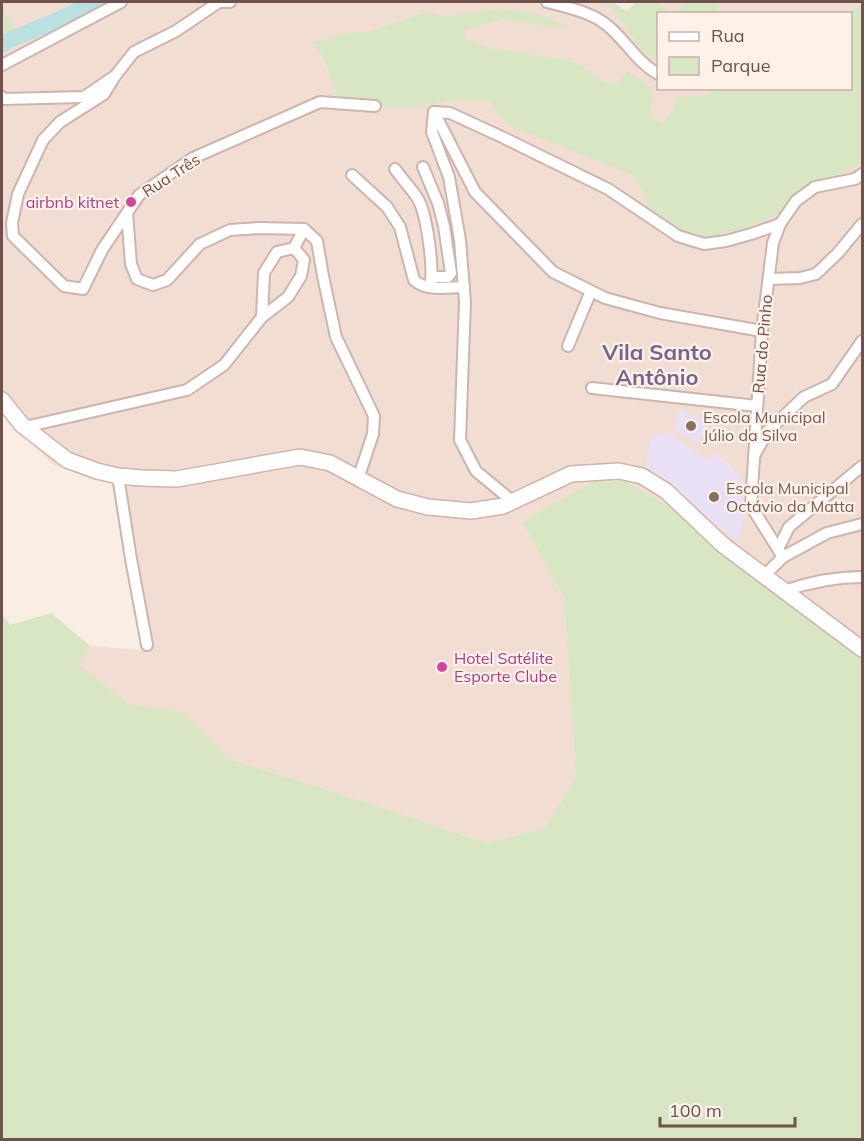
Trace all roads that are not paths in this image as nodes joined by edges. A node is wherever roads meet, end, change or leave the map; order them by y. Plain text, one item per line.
1 (121, 2) edge
2 (230, 2) edge
3 (547, 2) edge
4 (2, 65) edge
5 (657, 73) edge
6 (116, 76) junction
7 (2, 97) edge
8 (375, 106) dead end
9 (434, 112) junction
10 (423, 167) dead end
11 (395, 169) dead end
12 (862, 174) edge
13 (352, 175) dead end
14 (126, 213) junction
15 (780, 224) junction
16 (862, 224) edge
17 (304, 229) junction
18 (294, 248) junction
19 (769, 279) junction
20 (431, 283) junction
21 (464, 287) junction
22 (591, 291) junction
23 (262, 316) junction
24 (762, 332) junction
25 (862, 341) edge
26 (567, 346) dead end
27 (592, 388) dead end
28 (2, 400) edge
29 (757, 406) junction
30 (25, 427) junction
31 (754, 457) junction
32 (862, 466) edge
33 (118, 476) junction
34 (358, 479) junction
35 (512, 501) junction
36 (862, 524) edge
37 (781, 553) junction
38 (764, 576) junction
39 (862, 577) edge
40 (784, 591) junction
41 (147, 645) dead end
42 (862, 649) edge

1 - 4 street
2 - 6 street
3 - 5 street
6 - 7 street
6 - 14 street, Rua Três
8 - 14 street, Rua Três
9 - 15 street
9 - 21 street
9 - 22 street
10 - 20 street
11 - 20 street
12 - 15 street, Rua do Pinho
13 - 20 street
14 - 17 street
15 - 19 street, Rua do Pinho
16 - 19 street
17 - 18 street
17 - 34 street
18 - 23 street
18 - 23 street
19 - 24 street, Rua do Pinho
20 - 21 street
21 - 35 street
22 - 24 street
22 - 26 street
23 - 30 street
24 - 29 street, Rua do Pinho
25 - 31 street
27 - 29 street
28 - 30 street
29 - 31 street, Rua do Pinho
30 - 33 street
31 - 37 street, Rua do Pinho
32 - 37 street
33 - 34 street
33 - 41 street
34 - 35 street
35 - 38 street
36 - 37 street
37 - 38 street
38 - 40 street
39 - 40 street
40 - 42 street

